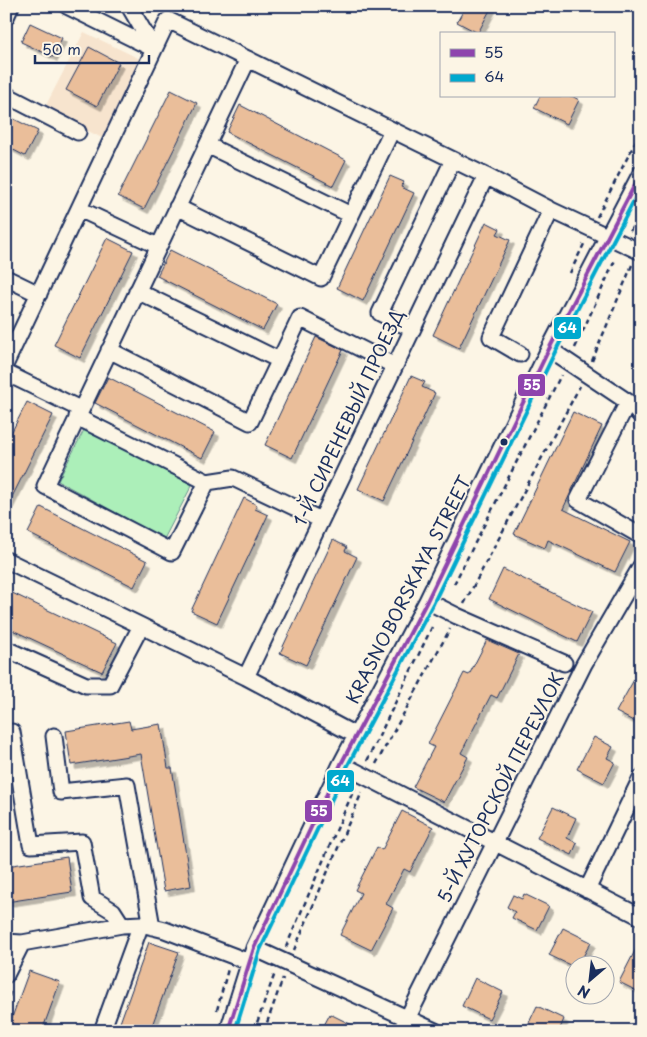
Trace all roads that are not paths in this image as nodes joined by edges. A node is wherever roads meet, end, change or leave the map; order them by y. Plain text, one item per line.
1 (11, 6) edge
2 (67, 6) edge
3 (129, 6) edge
4 (6, 17) edge
5 (154, 50) junction
6 (248, 59) junction
7 (6, 95) edge
8 (392, 130) junction
9 (78, 132) dead end
10 (207, 145) junction
11 (454, 160) junction
12 (641, 173) edge
13 (486, 176) junction
14 (177, 207) junction
15 (79, 209) junction
16 (550, 210) junction
17 (351, 215) junction
18 (608, 237) junction
19 (158, 246) junction
20 (640, 251) edge
21 (6, 278) edge
22 (137, 291) junction
23 (39, 294) junction
24 (412, 329) junction
25 (549, 349) junction
26 (108, 350) junction
27 (520, 354) dead end
28 (279, 360) junction
29 (6, 363) edge
30 (395, 366) junction
31 (6, 374) edge
32 (628, 402) junction
33 (641, 416) edge
34 (77, 417) junction
35 (207, 482) junction
36 (321, 520) junction
37 (641, 536) edge
38 (6, 560) edge
39 (641, 566) edge
40 (427, 601) junction
41 (141, 626) junction
42 (6, 649) edge
43 (564, 663) dead end
44 (246, 678) junction
45 (12, 732) dead end
46 (54, 736) dead end
47 (357, 736) junction
48 (341, 764) junction
49 (641, 778) edge
50 (494, 843) junction
51 (587, 890) junction
52 (641, 917) edge
53 (122, 925) junction
54 (147, 926) junction
55 (6, 942) edge
56 (22, 943) junction
57 (254, 948) junction
58 (249, 962) junction
59 (6, 975) edge
60 (404, 1024) edge
61 (102, 1031) edge
62 (228, 1031) edge
63 (436, 1031) edge

1 - 4 street
2 - 5 street
3 - 5 street
5 - 6 street
5 - 15 street
6 - 8 street
6 - 10 street
7 - 9 street
8 - 11 street
8 - 17 street
10 - 14 street
10 - 17 street
11 - 13 street
11 - 24 street
12 - 18 street, KRASNOBORSKAYA STREET
13 - 16 street
13 - 24 street, 1-Й СИРЕНЕВЫЙ ПРОЕЗД
14 - 17 street
14 - 19 street
15 - 19 street
15 - 23 street
16 - 18 street
16 - 27 street
18 - 20 street
18 - 25 street, KRASNOBORSKAYA STREET
19 - 22 street
21 - 23 street
22 - 26 street
22 - 28 street
23 - 29 street
24 - 30 street, 1-Й СИРЕНЕВЫЙ ПРОЕЗД
25 - 32 street
25 - 40 street, KRASNOBORSKAYA STREET
26 - 28 street
26 - 34 street
28 - 30 street
30 - 36 street, 1-Й СИРЕНЕВЫЙ ПРОЕЗД
31 - 34 street
32 - 33 street
32 - 37 street
34 - 35 street
34 - 35 street
35 - 36 street
36 - 44 street, 1-Й СИРЕНЕВЫЙ ПРОЕЗД
38 - 41 street
39 - 50 street, 5-Й ХУТОРСКОЙ ПЕРЕУЛОК
40 - 43 street
40 - 47 street, KRASNOBORSKAYA STREET
41 - 42 street
41 - 44 street
44 - 47 street
45 - 53 street
46 - 54 street
47 - 48 street, KRASNOBORSKAYA STREET
48 - 50 street
48 - 57 street, KRASNOBORSKAYA STREET
49 - 51 street
50 - 51 street
50 - 60 street, 5-Й ХУТОРСКОЙ ПЕРЕУЛОК
51 - 52 street
53 - 54 street
53 - 56 street
54 - 58 street
54 - 61 street
55 - 56 street
56 - 59 street
57 - 58 street, KRASNOBORSKAYA STREET
57 - 60 street
58 - 62 street, KRASNOBORSKAYA STREET
60 - 63 street

